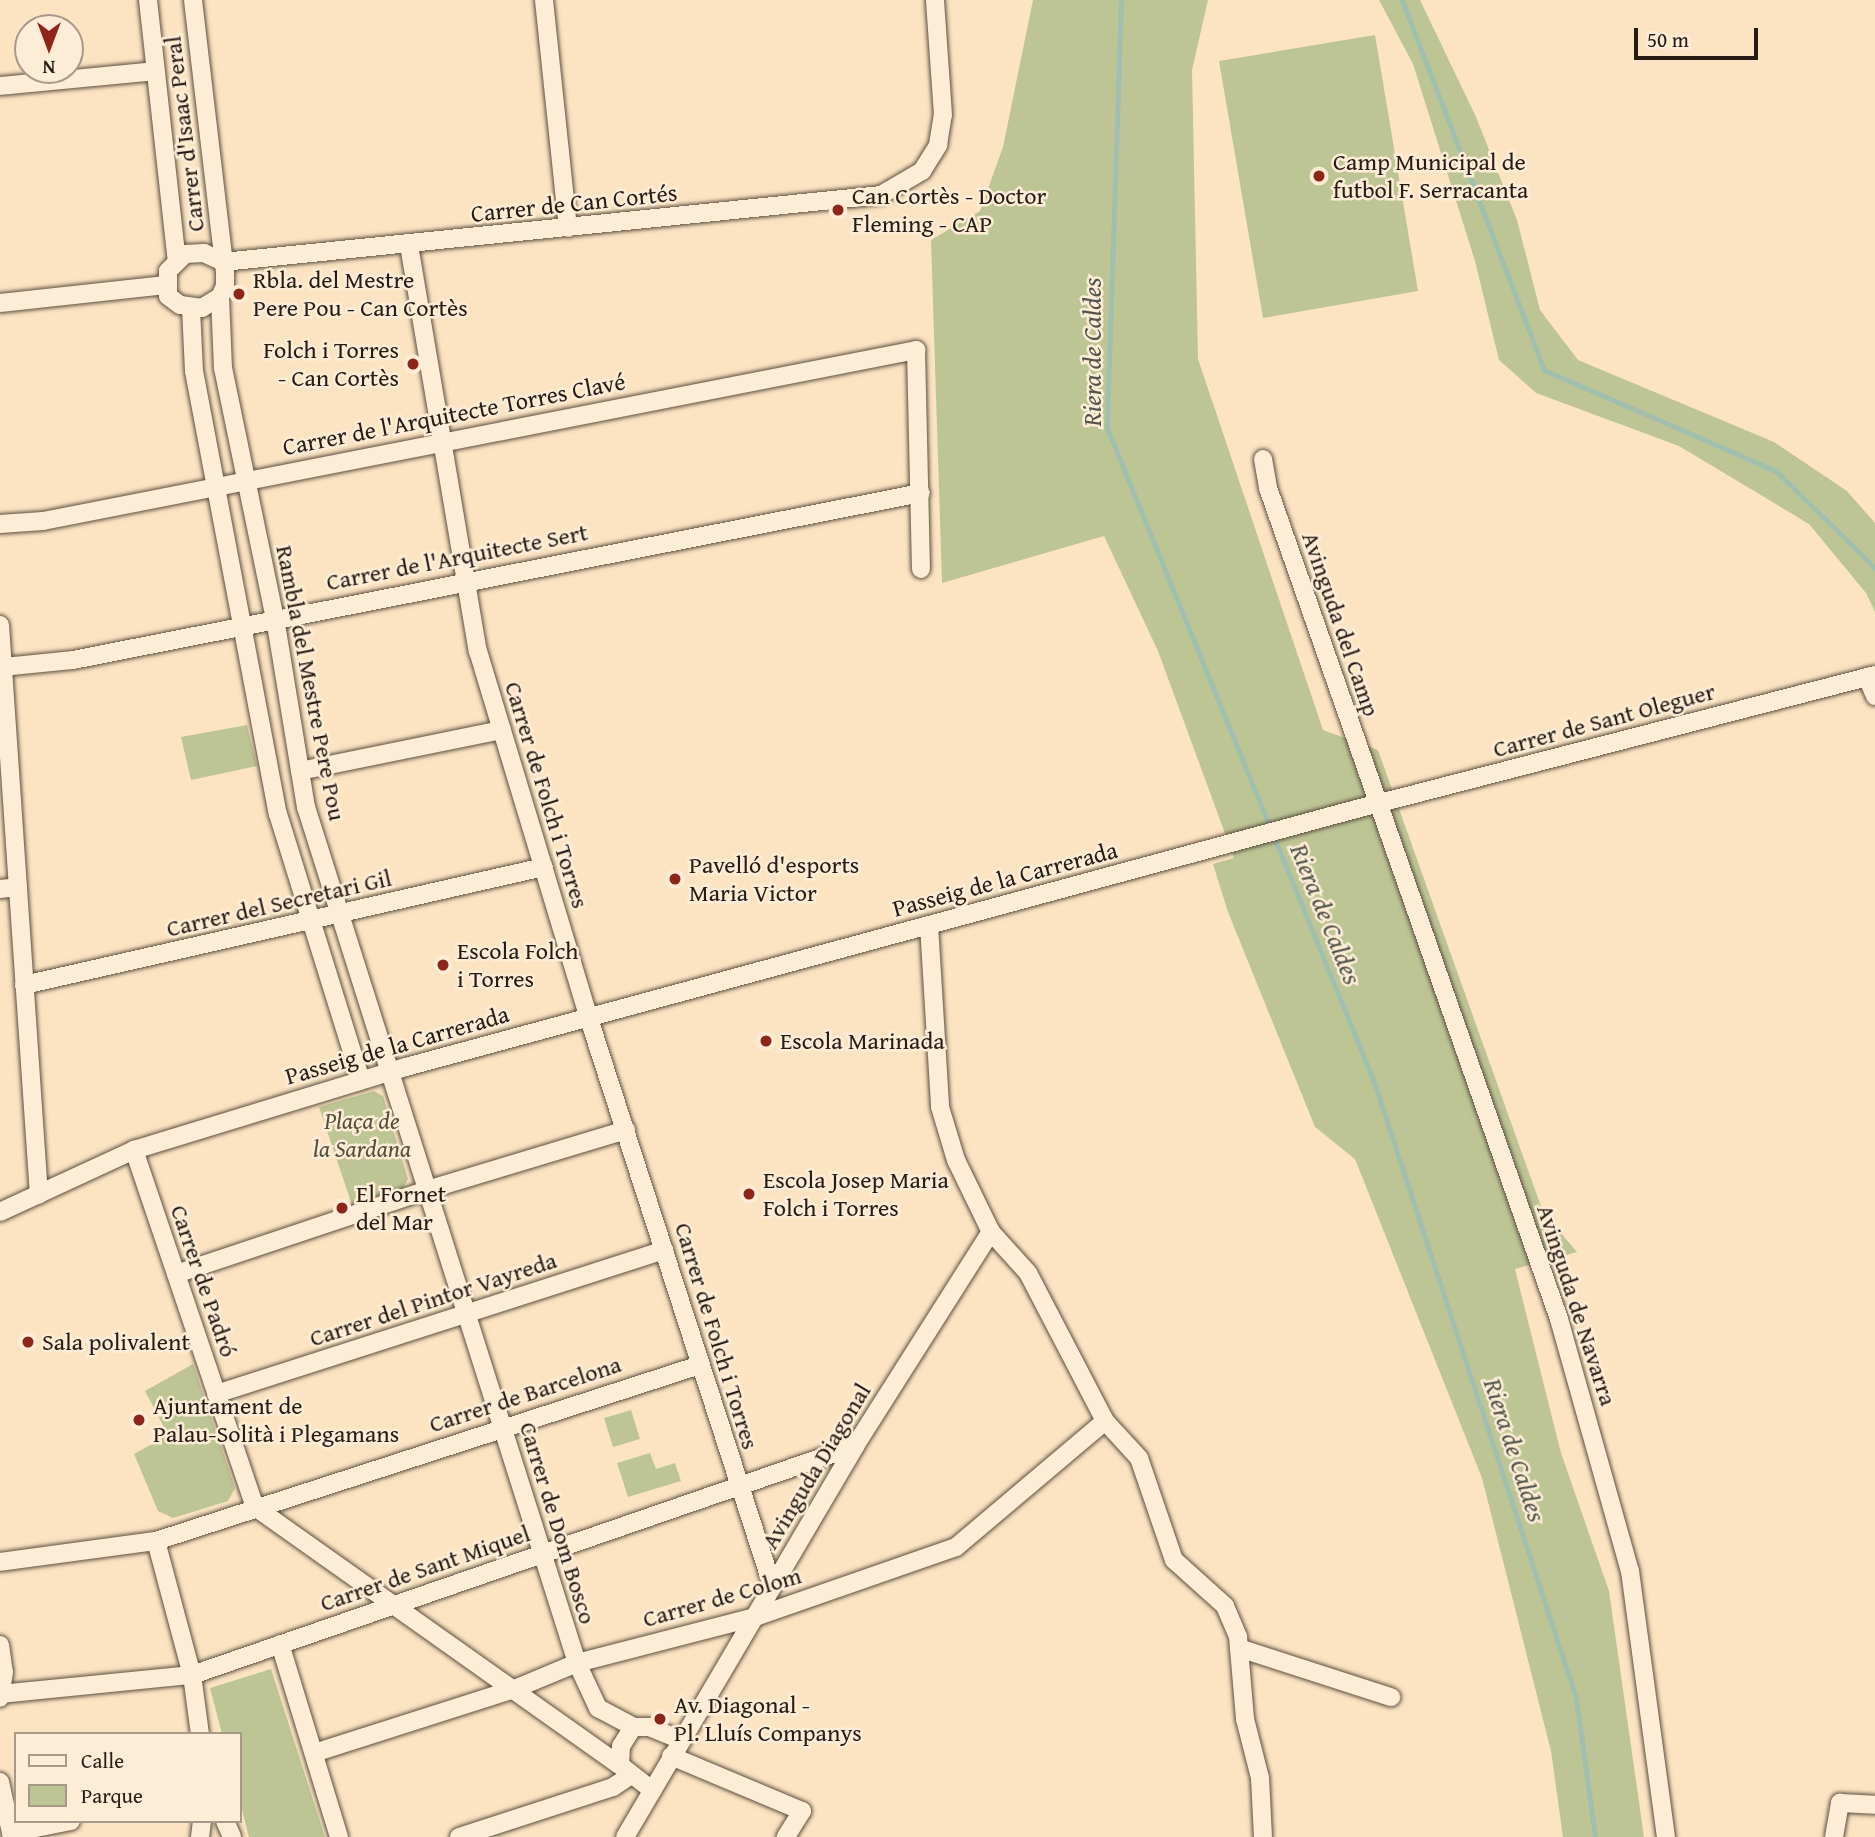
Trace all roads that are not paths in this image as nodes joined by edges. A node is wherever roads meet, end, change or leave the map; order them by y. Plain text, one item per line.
1 (148, 0) edge
2 (193, 0) edge
3 (544, 0) edge
4 (935, 0) edge
5 (155, 71) junction
6 (0, 86) edge
7 (568, 228) junction
8 (409, 245) junction
9 (177, 261) junction
10 (223, 262) junction
11 (166, 285) junction
12 (220, 297) junction
13 (0, 303) edge
14 (191, 308) junction
15 (442, 441) junction
16 (1263, 459) dead end
17 (246, 479) junction
18 (218, 485) junction
19 (921, 493) junction
20 (0, 524) edge
21 (921, 569) dead end
22 (466, 580) junction
23 (275, 618) junction
24 (0, 625) edge
25 (244, 625) junction
26 (3, 667) junction
27 (1871, 676) edge
28 (1875, 696) edge
29 (502, 730) junction
30 (300, 771) junction
31 (1378, 803) junction
32 (1345, 812) joint
33 (7, 827) edge
34 (544, 867) junction
35 (9, 888) edge
36 (342, 914) junction
37 (314, 921) junction
38 (929, 925) junction
39 (24, 985) junction
40 (589, 1015) junction
41 (391, 1071) junction
42 (361, 1080) junction
43 (626, 1130) junction
44 (134, 1150) junction
45 (426, 1190) junction
46 (39, 1195) junction
47 (0, 1212) edge
48 (991, 1233) junction
49 (664, 1250) junction
50 (176, 1274) junction
51 (467, 1313) junction
52 (700, 1365) junction
53 (216, 1394) junction
54 (1105, 1421) junction
55 (502, 1426) junction
56 (855, 1446) junction
57 (739, 1488) junction
58 (254, 1507) junction
59 (156, 1541) junction
60 (540, 1554) junction
61 (0, 1562) edge
62 (772, 1586) junction
63 (393, 1605) junction
64 (755, 1618) junction
65 (280, 1644) junction
66 (0, 1645) edge
67 (1239, 1648) junction
68 (577, 1662) junction
69 (192, 1675) junction
70 (512, 1690) junction
71 (0, 1695) edge
72 (1391, 1697) dead end
73 (633, 1727) junction
74 (200, 1732) edge
75 (682, 1741) junction
76 (314, 1753) junction
77 (671, 1756) junction
78 (625, 1770) junction
79 (0, 1782) edge
80 (652, 1790) junction
81 (1875, 1805) edge
82 (62, 1823) edge
83 (11, 1835) edge
84 (339, 1837) edge
85 (459, 1837) edge
86 (625, 1837) edge
87 (786, 1837) edge
88 (1264, 1837) edge
89 (1666, 1837) edge
90 (1835, 1837) edge

1 - 5 street, Carrer d'Isaac Peral
2 - 10 street, Carrer d'Isaac Peral
3 - 7 street
4 - 7 street, Carrer de Can Cortés
5 - 6 street
5 - 9 street, Carrer d'Isaac Peral
7 - 8 street, Carrer de Can Cortés
8 - 10 street, Carrer de Can Cortés
8 - 15 street, Carrer de Folch i Torres
9 - 10 street
9 - 11 street
10 - 12 street
11 - 13 street
11 - 14 street
12 - 14 street
12 - 17 street, Rambla del Mestre Pere Pou
14 - 18 street
15 - 17 street, Carrer de l'Arquitecte Torres Clavé
15 - 19 street, Carrer de l'Arquitecte Torres Clavé
15 - 22 street, Carrer de Folch i Torres
16 - 31 street, Avinguda del Camp
17 - 18 street, Carrer de l'Arquitecte Torres Clavé
17 - 23 street, Rambla del Mestre Pere Pou
18 - 20 street, Carrer de l'Arquitecte Torres Clavé
18 - 25 street
19 - 21 street
19 - 22 street, Carrer de l'Arquitecte Sert
22 - 23 street, Carrer de l'Arquitecte Sert
22 - 29 street, Carrer de Folch i Torres
23 - 25 street, Carrer de l'Arquitecte Sert
23 - 30 street, Rambla del Mestre Pere Pou
24 - 26 street
25 - 26 street, Carrer de l'Arquitecte Sert
25 - 37 street
26 - 33 street
27 - 28 street
27 - 31 street, Carrer de Sant Oleguer
29 - 30 street
29 - 34 street, Carrer de Folch i Torres
30 - 36 street, Rambla del Mestre Pere Pou
31 - 32 street, Carrer de Sant Oleguer
31 - 89 street, Avinguda de Navarra
32 - 38 street, Passeig de la Carrerada
33 - 35 street
34 - 36 street, Carrer del Secretari Gil
34 - 40 street, Carrer de Folch i Torres
35 - 39 street
36 - 37 street, Carrer del Secretari Gil
36 - 41 street, Rambla del Mestre Pere Pou
37 - 39 street, Carrer del Secretari Gil
37 - 42 street
38 - 40 street, Passeig de la Carrerada
38 - 48 street
39 - 46 street
40 - 41 street, Passeig de la Carrerada
40 - 43 street, Carrer de Folch i Torres
41 - 42 street, Passeig de la Carrerada
41 - 45 street, Carrer de Dom Bosco
42 - 44 street, Passeig de la Carrerada
43 - 45 street
43 - 49 street, Carrer de Folch i Torres
44 - 46 street, Passeig de la Carrerada
44 - 50 street, Carrer de Padró
45 - 50 street
45 - 51 street, Carrer de Dom Bosco
46 - 47 street, Passeig de la Carrerada
48 - 54 street
48 - 56 street, Avinguda Diagonal
49 - 51 street, Carrer del Pintor Vayreda
49 - 52 street, Carrer de Folch i Torres
50 - 53 street, Carrer de Padró
51 - 53 street, Carrer del Pintor Vayreda
51 - 55 street, Carrer de Dom Bosco
52 - 55 street, Carrer de Barcelona
52 - 57 street, Carrer de Folch i Torres
53 - 58 street, Carrer de Padró
54 - 64 street, Carrer de Colom
54 - 67 street
55 - 58 street, Carrer de Barcelona
55 - 60 street, Carrer de Dom Bosco
56 - 57 street, Carrer de Sant Miquel
56 - 62 street, Avinguda Diagonal
57 - 60 street, Carrer de Sant Miquel
57 - 62 street, Carrer de Folch i Torres
58 - 59 street, Carrer de Barcelona
58 - 63 street
59 - 61 street, Carrer de Barcelona
59 - 69 street
60 - 63 street, Carrer de Sant Miquel
60 - 68 street, Carrer de Dom Bosco
62 - 64 street, Avinguda Diagonal
63 - 65 street, Carrer de Sant Miquel
63 - 70 street
64 - 68 street, Carrer de Colom
64 - 75 street, Avinguda Diagonal
65 - 69 street, Carrer de Sant Miquel
65 - 76 street
66 - 71 street
67 - 72 street
67 - 88 street
68 - 70 street, Carrer de Colom
68 - 73 street, Carrer de Dom Bosco
69 - 71 street, Carrer de Sant Miquel
69 - 74 street
70 - 76 street, Carrer de Colom
70 - 78 street
73 - 75 street, Carrer de Dom Bosco
73 - 78 street
75 - 77 street, Avinguda Diagonal
76 - 84 street
77 - 80 street, Avinguda Diagonal
77 - 87 street
78 - 80 street
78 - 85 street
79 - 83 street
80 - 86 street, Avinguda Diagonal
81 - 90 street
82 - 83 street

